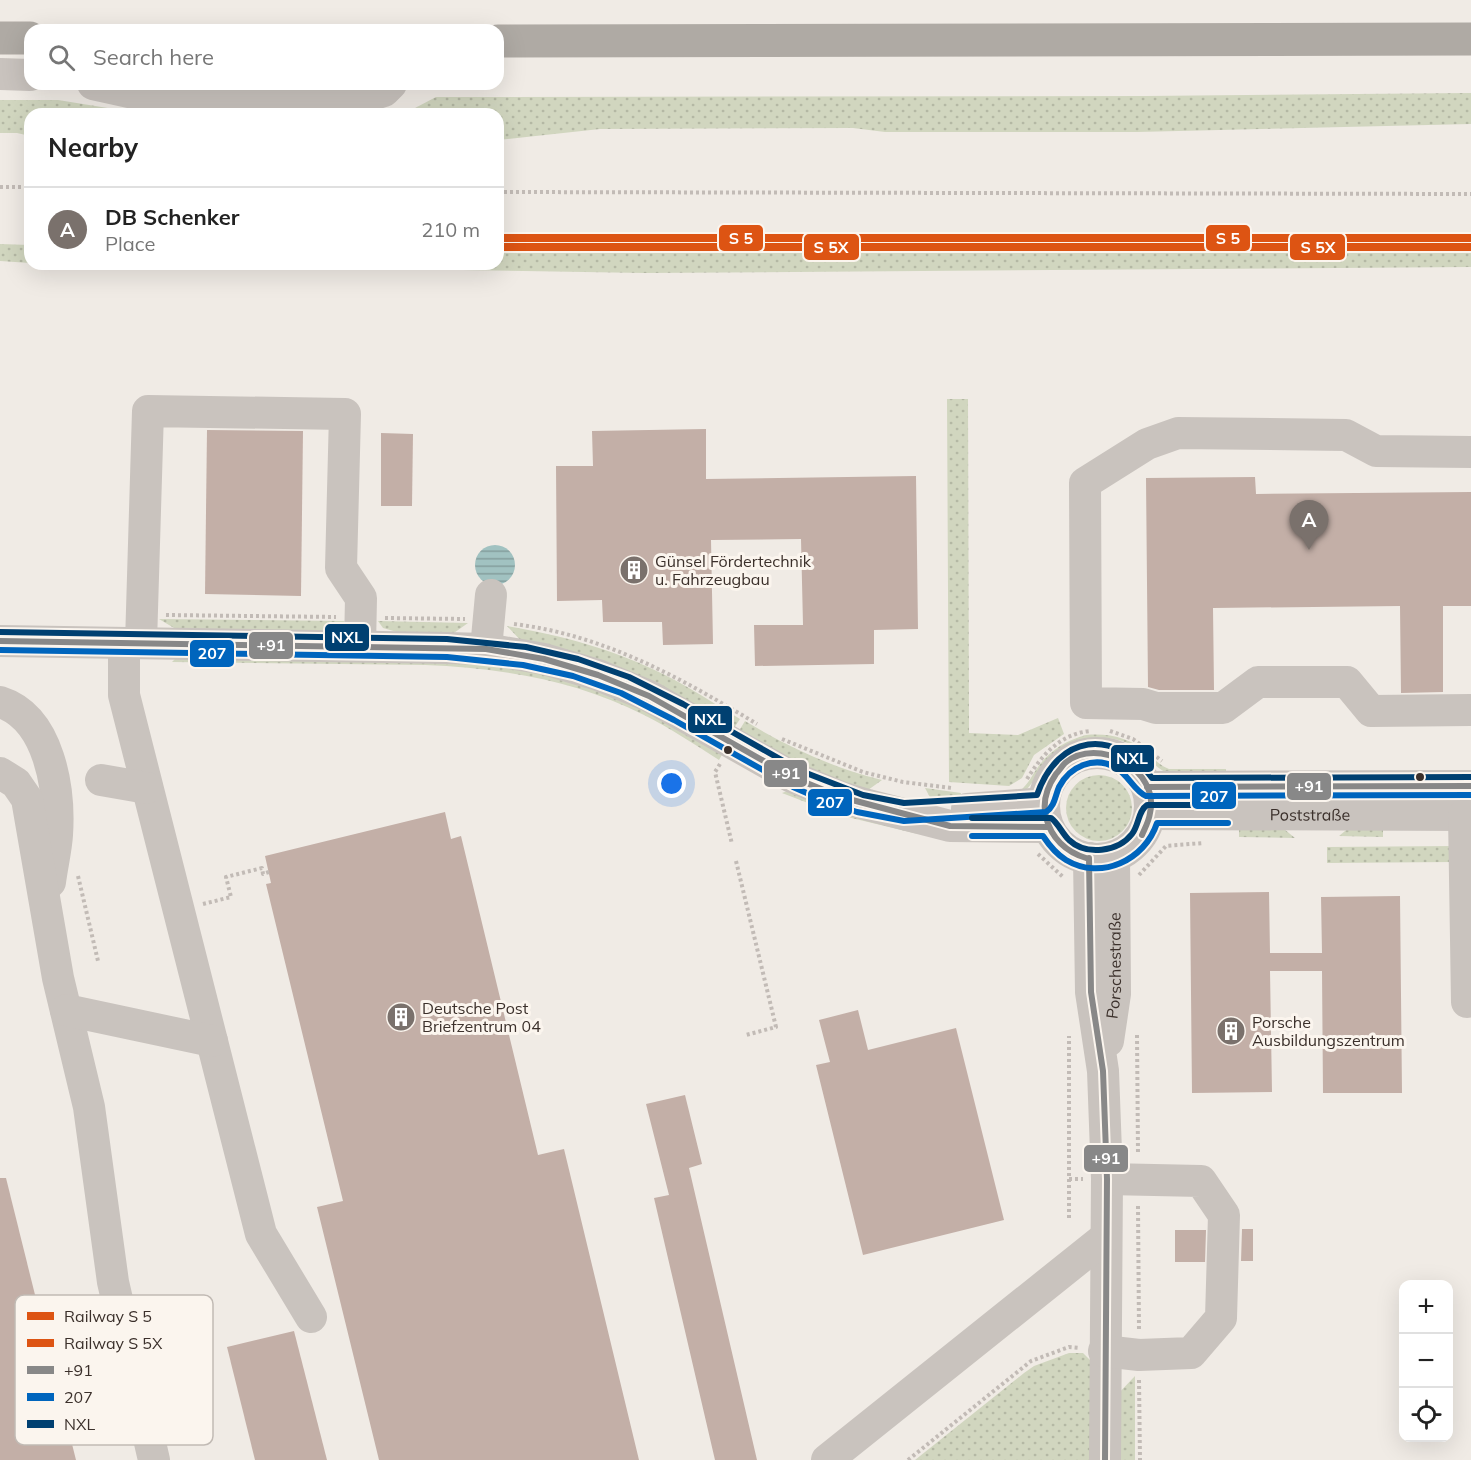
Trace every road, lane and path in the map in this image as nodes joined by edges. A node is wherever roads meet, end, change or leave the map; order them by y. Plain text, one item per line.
1 (0, 38) edge
2 (24, 38) edge
3 (1471, 39) edge
4 (504, 41) edge
5 (0, 74) edge
6 (24, 75) edge
7 (120, 90) edge
8 (385, 90) edge
9 (0, 187) edge
10 (24, 187) edge
11 (504, 192) edge
12 (1471, 194) edge
13 (1471, 452) edge
14 (488, 622) junction
15 (360, 632) junction
16 (135, 633) junction
17 (0, 641) edge
18 (0, 702) edge
19 (1471, 710) edge
20 (765, 729) dead end
21 (1098, 731) dead end
22 (1109, 731) dead end
23 (775, 735) dead end
24 (710, 758) dead end
25 (1169, 765) dead end
26 (719, 766) dead end
27 (729, 769) dead end
28 (0, 772) edge
29 (101, 780) dead end
30 (147, 788) junction
31 (957, 788) dead end
32 (1149, 800) junction
33 (1039, 804) junction
34 (1469, 805) edge
35 (1213, 843) dead end
36 (732, 844) dead end
37 (1101, 858) junction
38 (736, 861) dead end
39 (269, 872) dead end
40 (1137, 878) dead end
41 (1468, 891) edge
42 (46, 909) junction
43 (178, 910) junction
44 (1467, 1002) dead end
45 (66, 1010) junction
46 (1137, 1025) dead end
47 (746, 1035) dead end
48 (1069, 1035) dead end
49 (212, 1041) junction
50 (1107, 1179) junction
51 (1138, 1180) junction
52 (1069, 1218) dead end
53 (1106, 1237) junction
54 (116, 1295) edge
55 (311, 1317) dead end
56 (1104, 1351) junction
57 (1139, 1355) junction
58 (151, 1445) edge
59 (154, 1460) edge
60 (827, 1460) edge
61 (908, 1460) edge
62 (1105, 1460) edge
63 (1140, 1460) edge

1 - 2 highway
3 - 4 highway
5 - 6 street
7 - 8 street
9 - 10 path
11 - 12 path
13 - 19 street
14 - 15 street
14 - 15 path
14 - 20 path
14 - 33 street
15 - 16 street
15 - 16 path
15 - 16 street
16 - 17 street
16 - 30 street
18 - 42 street
21 - 33 path
22 - 25 path
23 - 31 path
24 - 27 path
26 - 36 path
28 - 42 street
29 - 30 street
30 - 43 street
32 - 33 street
32 - 34 street, Poststraße
32 - 37 street
33 - 37 street
34 - 41 street
35 - 40 path
37 - 50 street, Porschestraße
38 - 47 path
39 - 43 path
41 - 44 street
42 - 45 street
43 - 49 street
45 - 49 street
45 - 54 street
46 - 51 path
48 - 52 path
49 - 55 street
50 - 51 street
50 - 53 street, Porschestraße
51 - 57 path
51 - 57 street
53 - 56 street, Porschestraße
53 - 60 street
56 - 57 street
56 - 61 path
56 - 62 street, Porschestraße
57 - 63 path
58 - 59 street

